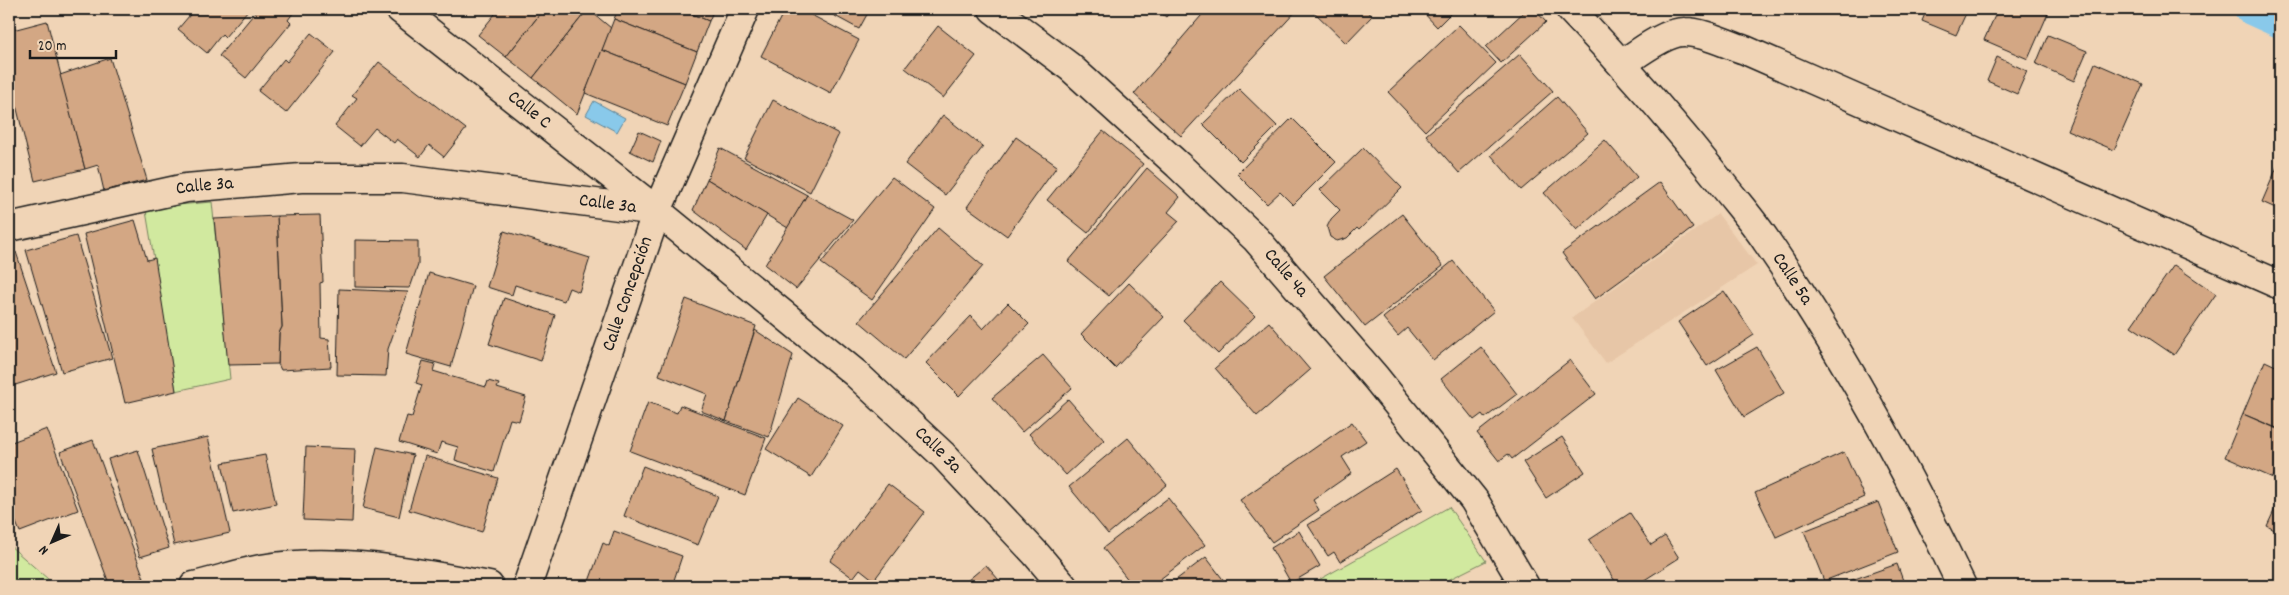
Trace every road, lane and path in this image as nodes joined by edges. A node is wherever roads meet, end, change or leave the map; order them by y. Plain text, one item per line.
1 (400, 9) edge
2 (745, 9) edge
3 (993, 9) edge
4 (1570, 9) edge
5 (1622, 64) junction
6 (657, 211) junction
7 (9, 227) edge
8 (2280, 285) edge
9 (194, 586) edge
10 (489, 586) edge
11 (527, 586) edge
12 (1063, 586) edge
13 (1525, 586) edge
14 (1962, 586) edge

1 - 6 street, Calle C
2 - 6 street, Calle Concepción
3 - 13 street, Calle 4a
4 - 5 street, Calle 5a
5 - 8 street
5 - 14 street, Calle 5a
6 - 7 street, Calle 3a
6 - 11 street, Calle Concepción
6 - 12 street, Calle 3a
9 - 10 street

